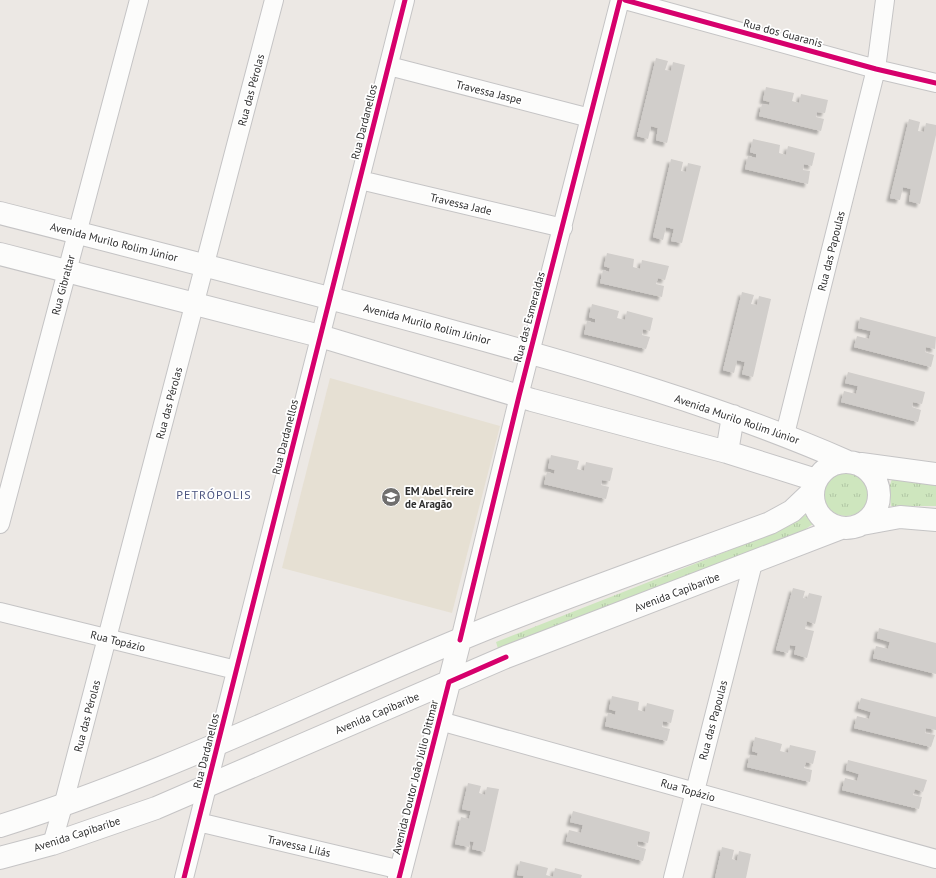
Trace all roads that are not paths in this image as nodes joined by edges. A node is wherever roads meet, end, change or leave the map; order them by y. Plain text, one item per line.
1 (139, 0) edge
2 (274, 0) edge
3 (405, 0) edge
4 (620, 0) edge
5 (625, 0) edge
6 (884, 0) edge
7 (389, 66) junction
8 (876, 69) junction
9 (936, 83) edge
10 (590, 118) junction
11 (360, 180) junction
12 (0, 213) edge
13 (563, 228) junction
14 (77, 233) junction
15 (0, 254) edge
16 (205, 266) junction
17 (67, 271) junction
18 (330, 298) junction
19 (195, 304) junction
20 (320, 336) junction
21 (531, 353) junction
22 (519, 396) junction
23 (734, 416) junction
24 (785, 434) junction
25 (727, 452) junction
26 (853, 463) junction
27 (936, 474) edge
28 (814, 486) junction
29 (936, 520) edge
30 (0, 524) edge
31 (852, 526) junction
32 (753, 563) junction
33 (0, 612) edge
34 (107, 638) junction
35 (460, 640) junction
36 (236, 670) junction
37 (449, 682) junction
38 (440, 721) junction
39 (218, 745) junction
40 (208, 786) junction
41 (694, 792) junction
42 (63, 806) junction
43 (198, 822) junction
44 (0, 826) edge
45 (52, 844) junction
46 (0, 858) edge
47 (936, 859) edge
48 (400, 874) edge
49 (184, 878) edge
50 (673, 878) edge

1 - 14 street, Rua Gibraltar
2 - 16 street, Rua das Pérolas
3 - 7 street, Rua Dardanellos
4 - 10 street, Rua das Esmeraldas
5 - 8 street, Rua dos Guaranis
6 - 8 street, Rua das Papoulas
7 - 10 street, Travessa Jaspe
7 - 11 street, Rua Dardanellos
8 - 9 street, Rua dos Guaranis
8 - 24 street, Rua das Papoulas
10 - 13 street, Rua das Esmeraldas
11 - 13 street, Travessa Jade
11 - 18 street, Rua Dardanellos
12 - 14 main road, Avenida Murilo Rolim Júnior
13 - 21 street, Rua das Esmeraldas
14 - 16 main road, Avenida Murilo Rolim Júnior
14 - 17 street, Rua Gibraltar
15 - 17 main road
16 - 18 main road, Avenida Murilo Rolim Júnior
16 - 19 street, Rua das Pérolas
17 - 19 main road
17 - 30 street, Rua Gibraltar
18 - 20 street, Rua Dardanellos
18 - 21 main road, Avenida Murilo Rolim Júnior
19 - 20 main road
19 - 34 street, Rua das Pérolas
20 - 22 main road
20 - 36 street, Rua Dardanellos
21 - 22 street, Rua das Esmeraldas
21 - 23 main road, Avenida Murilo Rolim Júnior
22 - 25 main road
22 - 35 street, Rua das Esmeraldas
23 - 24 main road, Avenida Murilo Rolim Júnior
23 - 25 main road
24 - 26 main road, Avenida Murilo Rolim Júnior
25 - 28 main road
26 - 27 main road, Avenida Murilo Rolim Júnior
26 - 28 main road
26 - 31 main road
28 - 31 main road
28 - 35 main road
29 - 31 main road
31 - 32 main road, Avenida Capibaribe
32 - 37 main road, Avenida Capibaribe
32 - 41 street, Rua das Papoulas
33 - 34 street, Rua Topázio
34 - 36 street, Rua Topázio
34 - 42 street, Rua das Pérolas
35 - 37 main road, Rua das Esmeraldas
35 - 39 main road
36 - 39 street, Rua Dardanellos
37 - 38 main road, Avenida Doutor João Júlio Dittmar
37 - 40 main road, Avenida Capibaribe
38 - 41 street, Rua Topázio
38 - 48 main road, Avenida Doutor João Júlio Dittmar
39 - 40 street, Rua Dardanellos
39 - 42 main road
40 - 43 street, Rua Dardanellos
40 - 45 main road, Avenida Capibaribe
41 - 47 street, Rua Topázio
41 - 50 street, Rua das Papoulas
42 - 44 main road
42 - 45 street, Rua das Pérolas
43 - 48 street, Travessa Lilás
43 - 49 street, Rua Dardanellos
45 - 46 main road, Avenida Capibaribe

